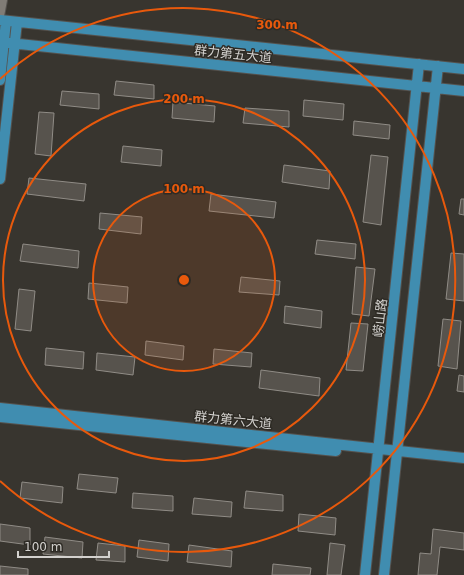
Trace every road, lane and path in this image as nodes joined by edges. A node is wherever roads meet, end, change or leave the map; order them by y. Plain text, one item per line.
1 (3, 0) edge
2 (2, 19) edge
3 (17, 22) junction
4 (2, 42) edge
5 (15, 43) junction
6 (419, 64) junction
7 (438, 66) junction
8 (464, 69) edge
9 (0, 80) edge
10 (417, 86) junction
11 (436, 88) junction
12 (464, 91) edge
13 (0, 179) edge
14 (0, 408) edge
15 (0, 417) edge
16 (378, 452) junction
17 (396, 454) junction
18 (464, 458) edge
19 (464, 465) edge
20 (365, 575) edge
21 (384, 575) edge

1 - 2 street
2 - 3 main road, 群力第五大道
2 - 4 main road
3 - 5 main road
3 - 6 main road, 群力第五大道
4 - 5 main road, 群力第五大道
4 - 9 main road
5 - 10 main road, 群力第五大道
5 - 13 main road
6 - 7 main road, 群力第五大道
6 - 10 main road, 崂山路
7 - 8 main road, 群力第五大道
7 - 11 main road
10 - 11 main road, 群力第五大道
10 - 16 main road, 崂山路
11 - 12 main road, 群力第五大道
11 - 17 main road
14 - 16 main road, 群力第六大道
15 - 16 main road, 群力第六大道
16 - 17 main road, 群力第六大道
16 - 20 main road, 崂山路
17 - 18 main road, 群力第六大道
17 - 19 main road, 群力第六大道
17 - 21 main road

